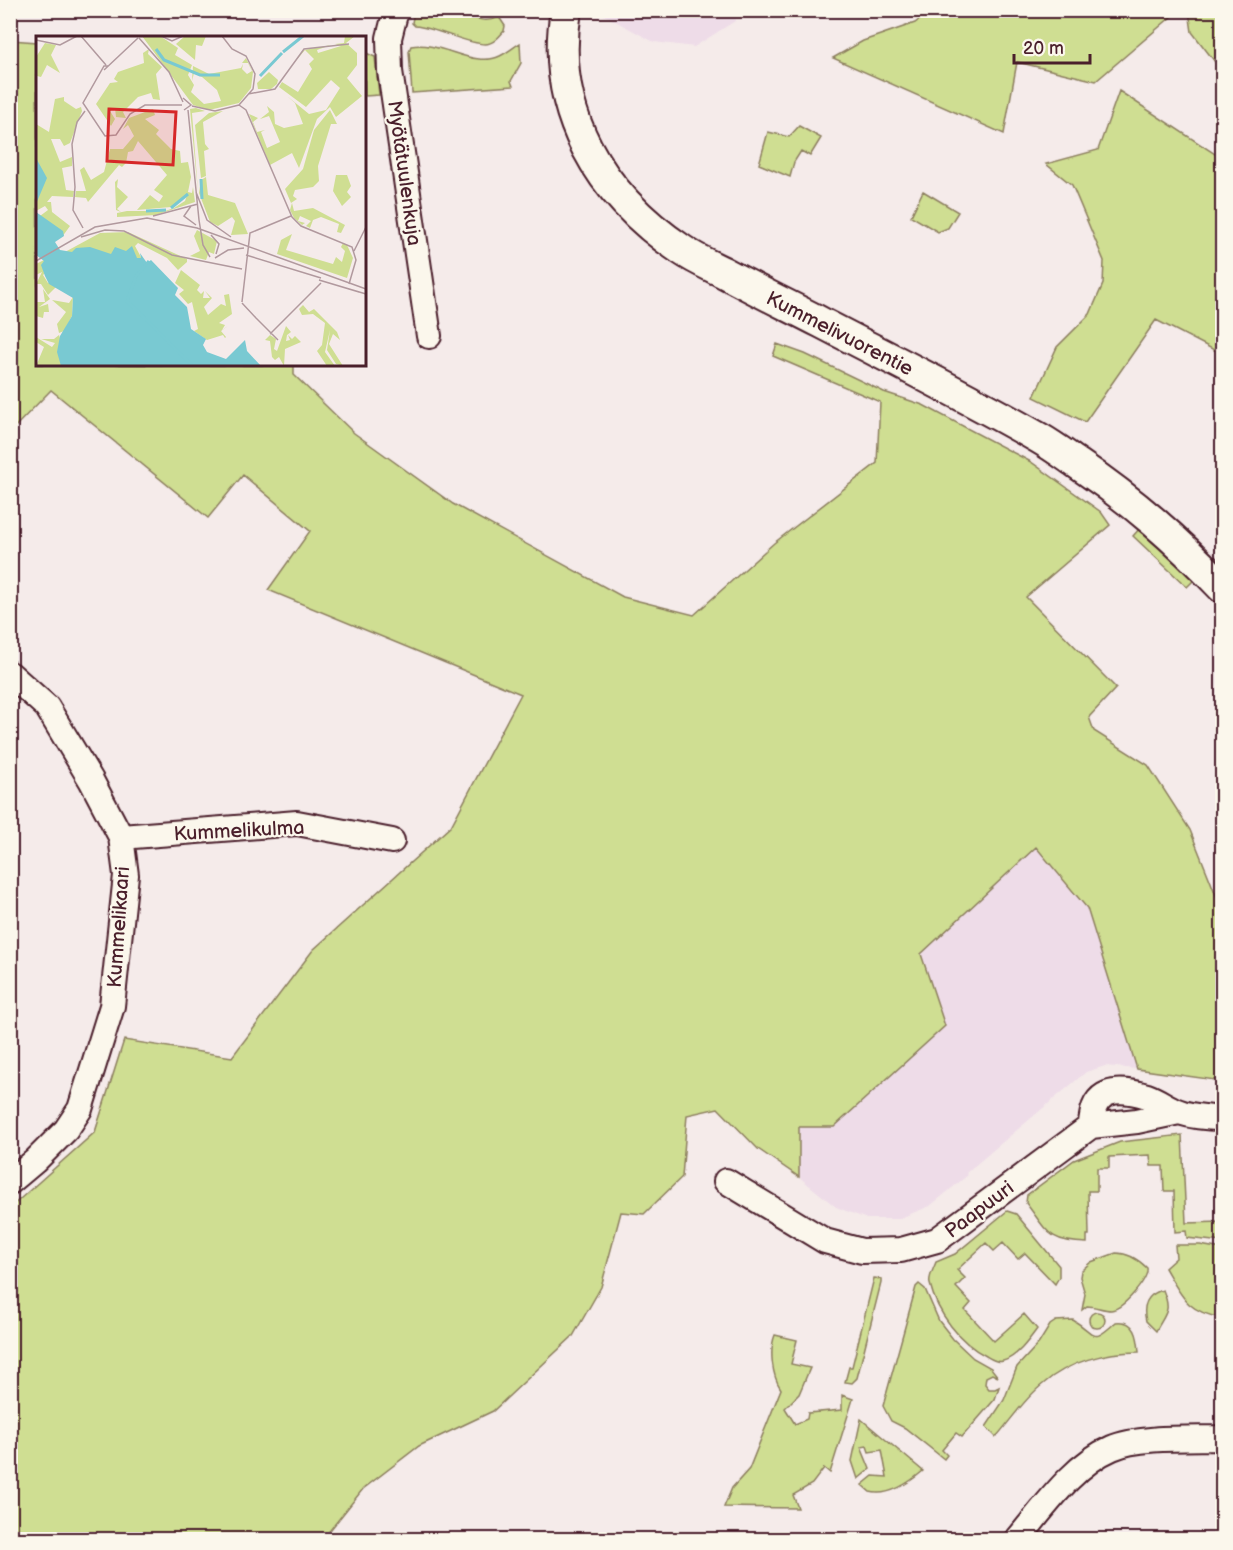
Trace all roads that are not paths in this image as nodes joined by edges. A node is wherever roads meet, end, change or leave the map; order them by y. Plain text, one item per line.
1 (396, 10) edge
2 (566, 10) edge
3 (429, 336) dead end
4 (1222, 587) edge
5 (10, 674) edge
6 (121, 837) junction
7 (392, 840) dead end
8 (1222, 1119) edge
9 (726, 1181) dead end
10 (10, 1182) edge
11 (1222, 1438) edge
12 (1182, 1440) junction
13 (1222, 1455) edge
14 (1017, 1539) edge

1 - 3 street, Myötätuulenkuja
2 - 4 street, Kummelivuorentie
5 - 6 street, Kummelikaari
6 - 7 street, Kummelikulma
6 - 10 street, Kummelikaari
8 - 9 street, Paapuuri
11 - 12 street
12 - 13 street
12 - 14 street

